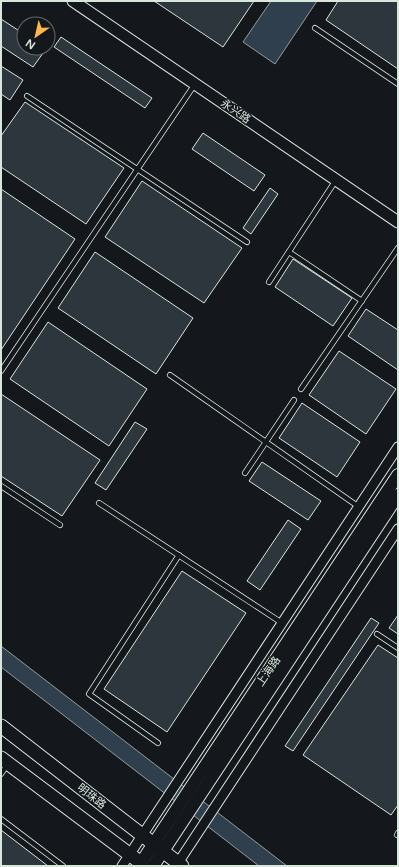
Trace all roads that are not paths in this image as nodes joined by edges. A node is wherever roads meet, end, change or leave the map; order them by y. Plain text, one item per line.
1 (73, 1) edge
2 (315, 28) dead end
3 (196, 83) junction
4 (398, 84) edge
5 (27, 96) dead end
6 (137, 169) junction
7 (336, 180) junction
8 (398, 222) edge
9 (247, 242) dead end
10 (398, 248) edge
11 (289, 252) junction
12 (269, 282) dead end
13 (362, 301) junction
14 (1, 371) edge
15 (170, 375) dead end
16 (301, 389) dead end
17 (294, 400) dead end
18 (266, 441) junction
19 (398, 447) edge
20 (245, 473) dead end
21 (398, 475) edge
22 (1, 486) edge
23 (398, 495) edge
24 (100, 503) dead end
25 (359, 507) junction
26 (60, 525) dead end
27 (398, 529) edge
28 (179, 555) junction
29 (282, 623) junction
30 (377, 634) dead end
31 (398, 648) edge
32 (1, 726) edge
33 (158, 743) dead end
34 (4, 766) edge
35 (1, 819) edge
36 (142, 835) junction
37 (158, 847) junction
38 (130, 855) junction
39 (144, 865) edge
40 (179, 865) edge
41 (62, 866) edge
42 (122, 866) edge

1 - 3 street, 永兴路
2 - 4 lane
3 - 6 lane
3 - 7 street, 永兴路
5 - 6 lane
6 - 9 lane
6 - 14 lane
7 - 8 street, 永兴路
7 - 11 lane
10 - 13 lane
11 - 12 lane
11 - 13 lane
13 - 16 lane
15 - 18 lane
17 - 18 lane
18 - 20 lane
18 - 25 lane
19 - 25 street
21 - 37 main road, 上海路
22 - 26 lane
23 - 37 main road, 上海路
24 - 28 lane
25 - 29 street
27 - 40 street
28 - 29 lane
28 - 33 lane
29 - 36 street
30 - 31 lane
32 - 36 main road, 明珠路
34 - 38 main road
35 - 41 lane
36 - 37 main road, 明珠路
36 - 38 street
37 - 39 main road, 上海路
37 - 40 main road, 明珠路
38 - 39 main road
38 - 42 street

